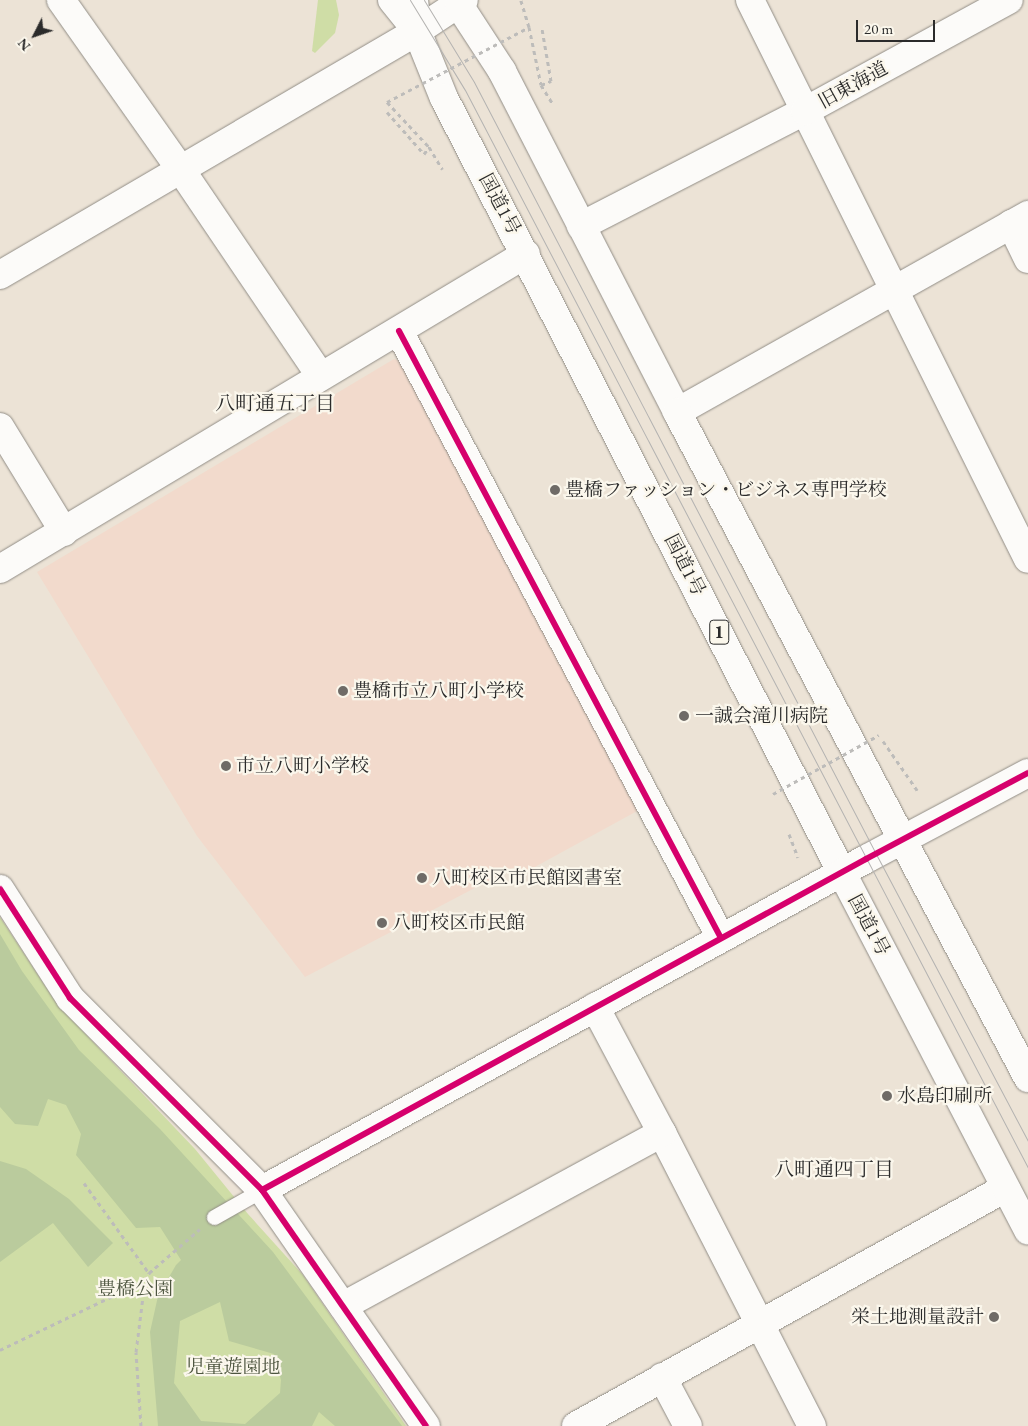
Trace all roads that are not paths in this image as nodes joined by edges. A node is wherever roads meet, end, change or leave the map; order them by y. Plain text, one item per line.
1 (61, 0) edge
2 (392, 0) edge
3 (414, 0) edge
4 (750, 0) edge
5 (1009, 0) edge
6 (464, 1) edge
7 (417, 30) junction
8 (805, 111) junction
9 (181, 170) junction
10 (1019, 219) edge
11 (581, 226) junction
12 (526, 254) junction
13 (1028, 259) edge
14 (0, 275) edge
15 (894, 291) junction
16 (399, 331) junction
17 (320, 375) junction
18 (677, 412) junction
19 (0, 428) edge
20 (8, 460) edge
21 (64, 532) junction
22 (1028, 558) edge
23 (0, 569) edge
24 (1028, 773) edge
25 (901, 840) junction
26 (842, 873) junction
27 (0, 889) edge
28 (721, 938) junction
29 (595, 1007) junction
30 (1028, 1078) edge
31 (662, 1133) junction
32 (1006, 1188) junction
33 (262, 1190) junction
34 (214, 1217) road end
35 (1028, 1230) edge
36 (343, 1306) junction
37 (760, 1326) junction
38 (662, 1377) junction
39 (426, 1426) edge
40 (576, 1426) edge
41 (688, 1426) edge
42 (812, 1426) edge

1 - 9 main road
2 - 7 main road
3 - 7 main road, 国道1号 / 1
4 - 8 main road, 旧東海道
5 - 8 main road, 旧東海道
6 - 7 main road
6 - 11 main road
7 - 9 main road
7 - 12 main road, 国道1号 / 1
8 - 11 main road
8 - 15 main road
9 - 14 main road
9 - 17 main road
10 - 13 main road
10 - 15 main road
11 - 18 main road
12 - 16 main road
12 - 26 main road, 国道1号 / 1
15 - 18 main road
15 - 22 main road
16 - 17 main road
16 - 28 main road
17 - 21 main road
18 - 25 main road
19 - 20 main road
20 - 21 main road
21 - 23 main road
24 - 25 main road
25 - 26 main road
25 - 30 main road
26 - 28 main road
26 - 32 main road, 国道1号 / 1
27 - 33 main road
28 - 29 main road
29 - 31 main road
29 - 33 main road
31 - 36 main road
31 - 37 main road
32 - 35 main road, 国道1号 / 1
32 - 37 main road
33 - 34 lane
33 - 36 main road
36 - 39 main road
37 - 38 main road
37 - 42 main road
38 - 40 main road
38 - 41 main road

